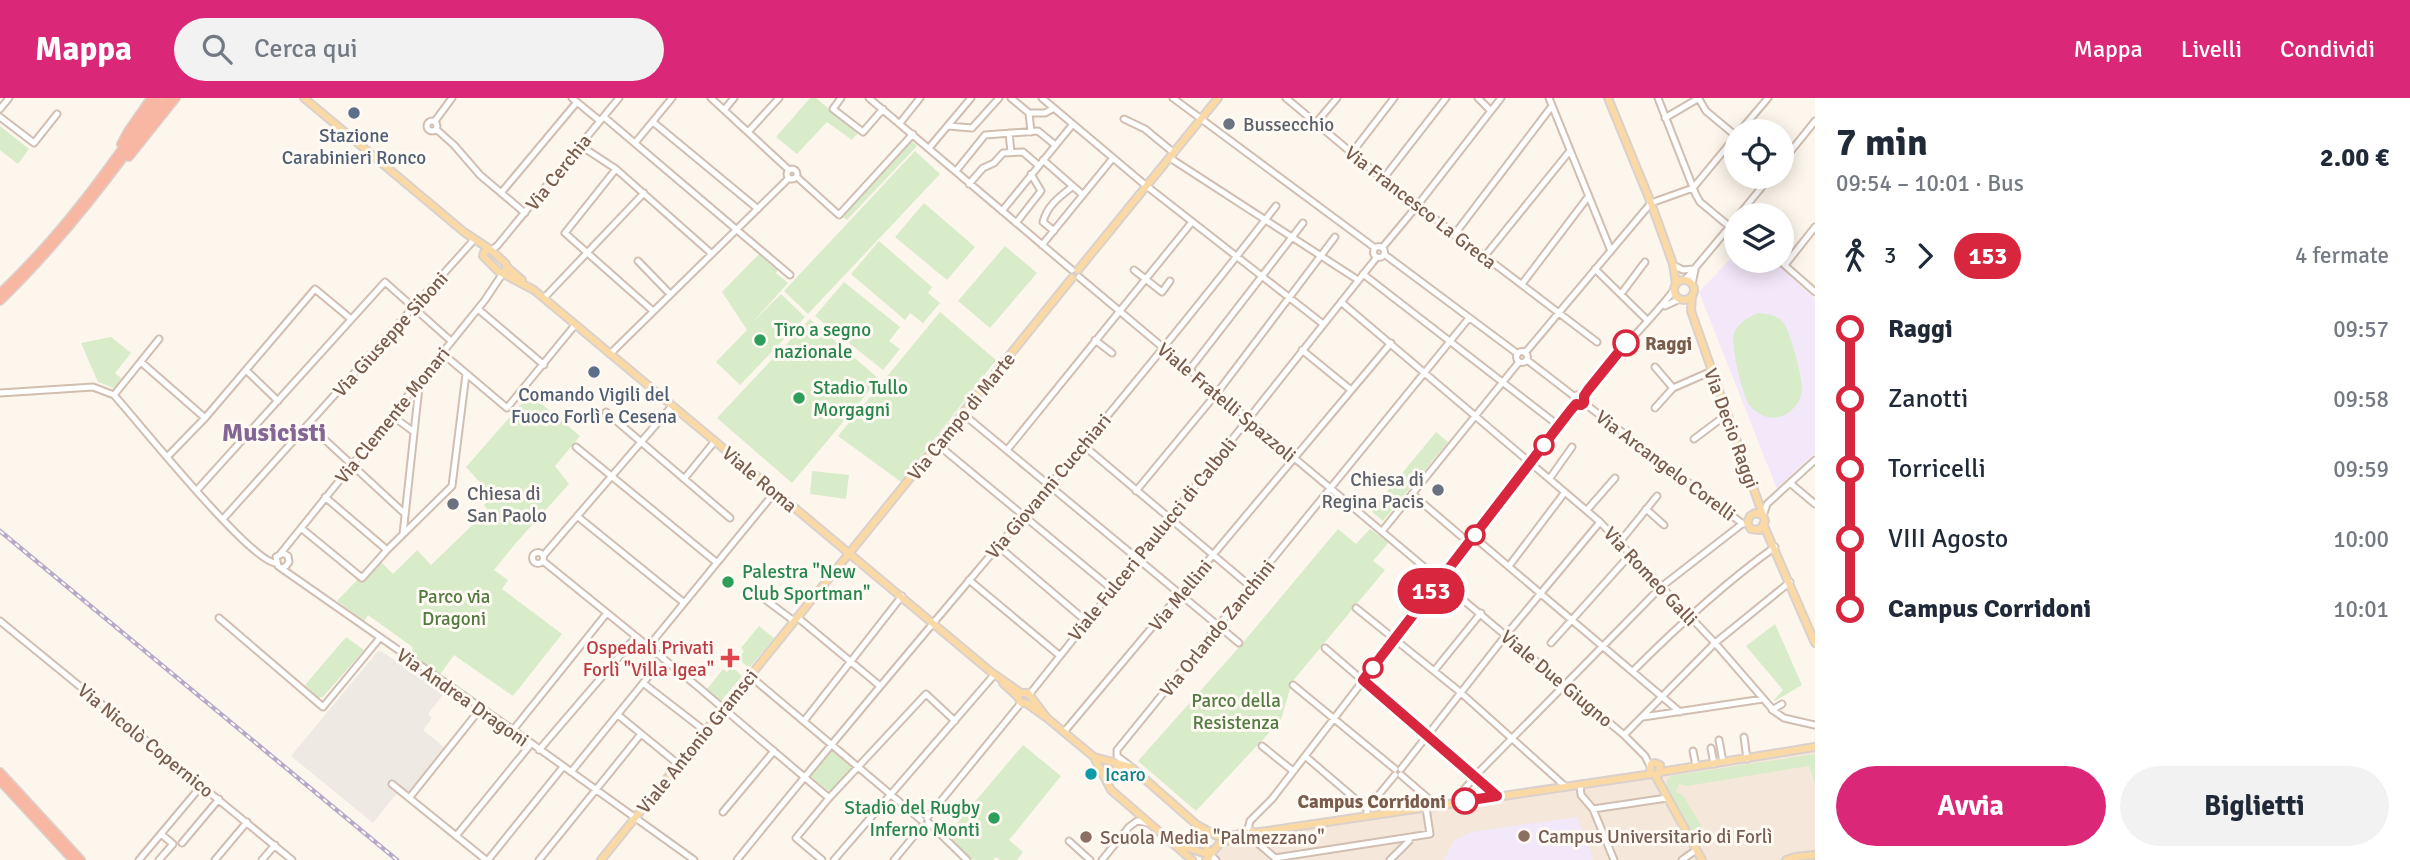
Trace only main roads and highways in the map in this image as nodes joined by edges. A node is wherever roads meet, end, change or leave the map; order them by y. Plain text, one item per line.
1 (151, 98) edge
2 (159, 98) edge
3 (167, 98) edge
4 (176, 98) edge
5 (304, 98) edge
6 (1218, 98) edge
7 (1608, 98) edge
8 (112, 168) junction
9 (464, 232) junction
10 (491, 251) junction
11 (502, 271) junction
12 (1682, 284) junction
13 (0, 293) edge
14 (1692, 295) junction
15 (1680, 299) junction
16 (0, 300) edge
17 (1691, 311) junction
18 (1751, 519) junction
19 (1764, 526) junction
20 (1755, 531) junction
21 (1772, 544) junction
22 (850, 553) junction
23 (1815, 643) edge
24 (1815, 747) edge
25 (1094, 757) junction
26 (1131, 767) junction
27 (1654, 770) junction
28 (0, 772) edge
29 (0, 781) edge
30 (1108, 786) junction
31 (30, 808) junction
32 (39, 818) junction
33 (1198, 828) junction
34 (1248, 833) junction
35 (1178, 845) junction
36 (1815, 855) edge
37 (1211, 858) edge
38 (73, 860) edge
39 (81, 860) edge
40 (601, 860) edge
41 (1192, 860) edge
42 (1702, 860) edge
43 (1786, 860) edge

1 - 8 highway
2 - 8 highway
3 - 8 highway
4 - 8 highway
5 - 9 main road
6 - 22 main road, Via Campo di Marte
7 - 12 main road, Via Decio Raggi
8 - 13 highway
8 - 16 highway
9 - 10 main road
9 - 10 main road
10 - 11 main road
10 - 11 main road
11 - 22 main road, Viale Roma
12 - 14 main road, Via Decio Raggi
12 - 15 main road, Via Decio Raggi
14 - 15 main road
14 - 17 main road, Via Decio Raggi
15 - 17 main road, Via Decio Raggi
17 - 18 main road, Via Decio Raggi
18 - 19 main road, Via Decio Raggi
18 - 20 main road
19 - 20 main road
19 - 21 main road
20 - 21 main road
21 - 23 main road
22 - 25 main road, Viale Roma
22 - 40 main road, Viale Antonio Gramsci
24 - 27 main road
25 - 26 main road
25 - 30 main road, Viale Roma
26 - 30 main road
26 - 33 main road
27 - 34 main road
27 - 42 main road
28 - 31 highway
29 - 31 highway
30 - 35 main road
31 - 32 highway
32 - 38 highway
32 - 39 highway
33 - 34 main road
33 - 35 main road
33 - 37 main road
34 - 37 main road
35 - 37 main road
35 - 41 main road
36 - 43 main road

